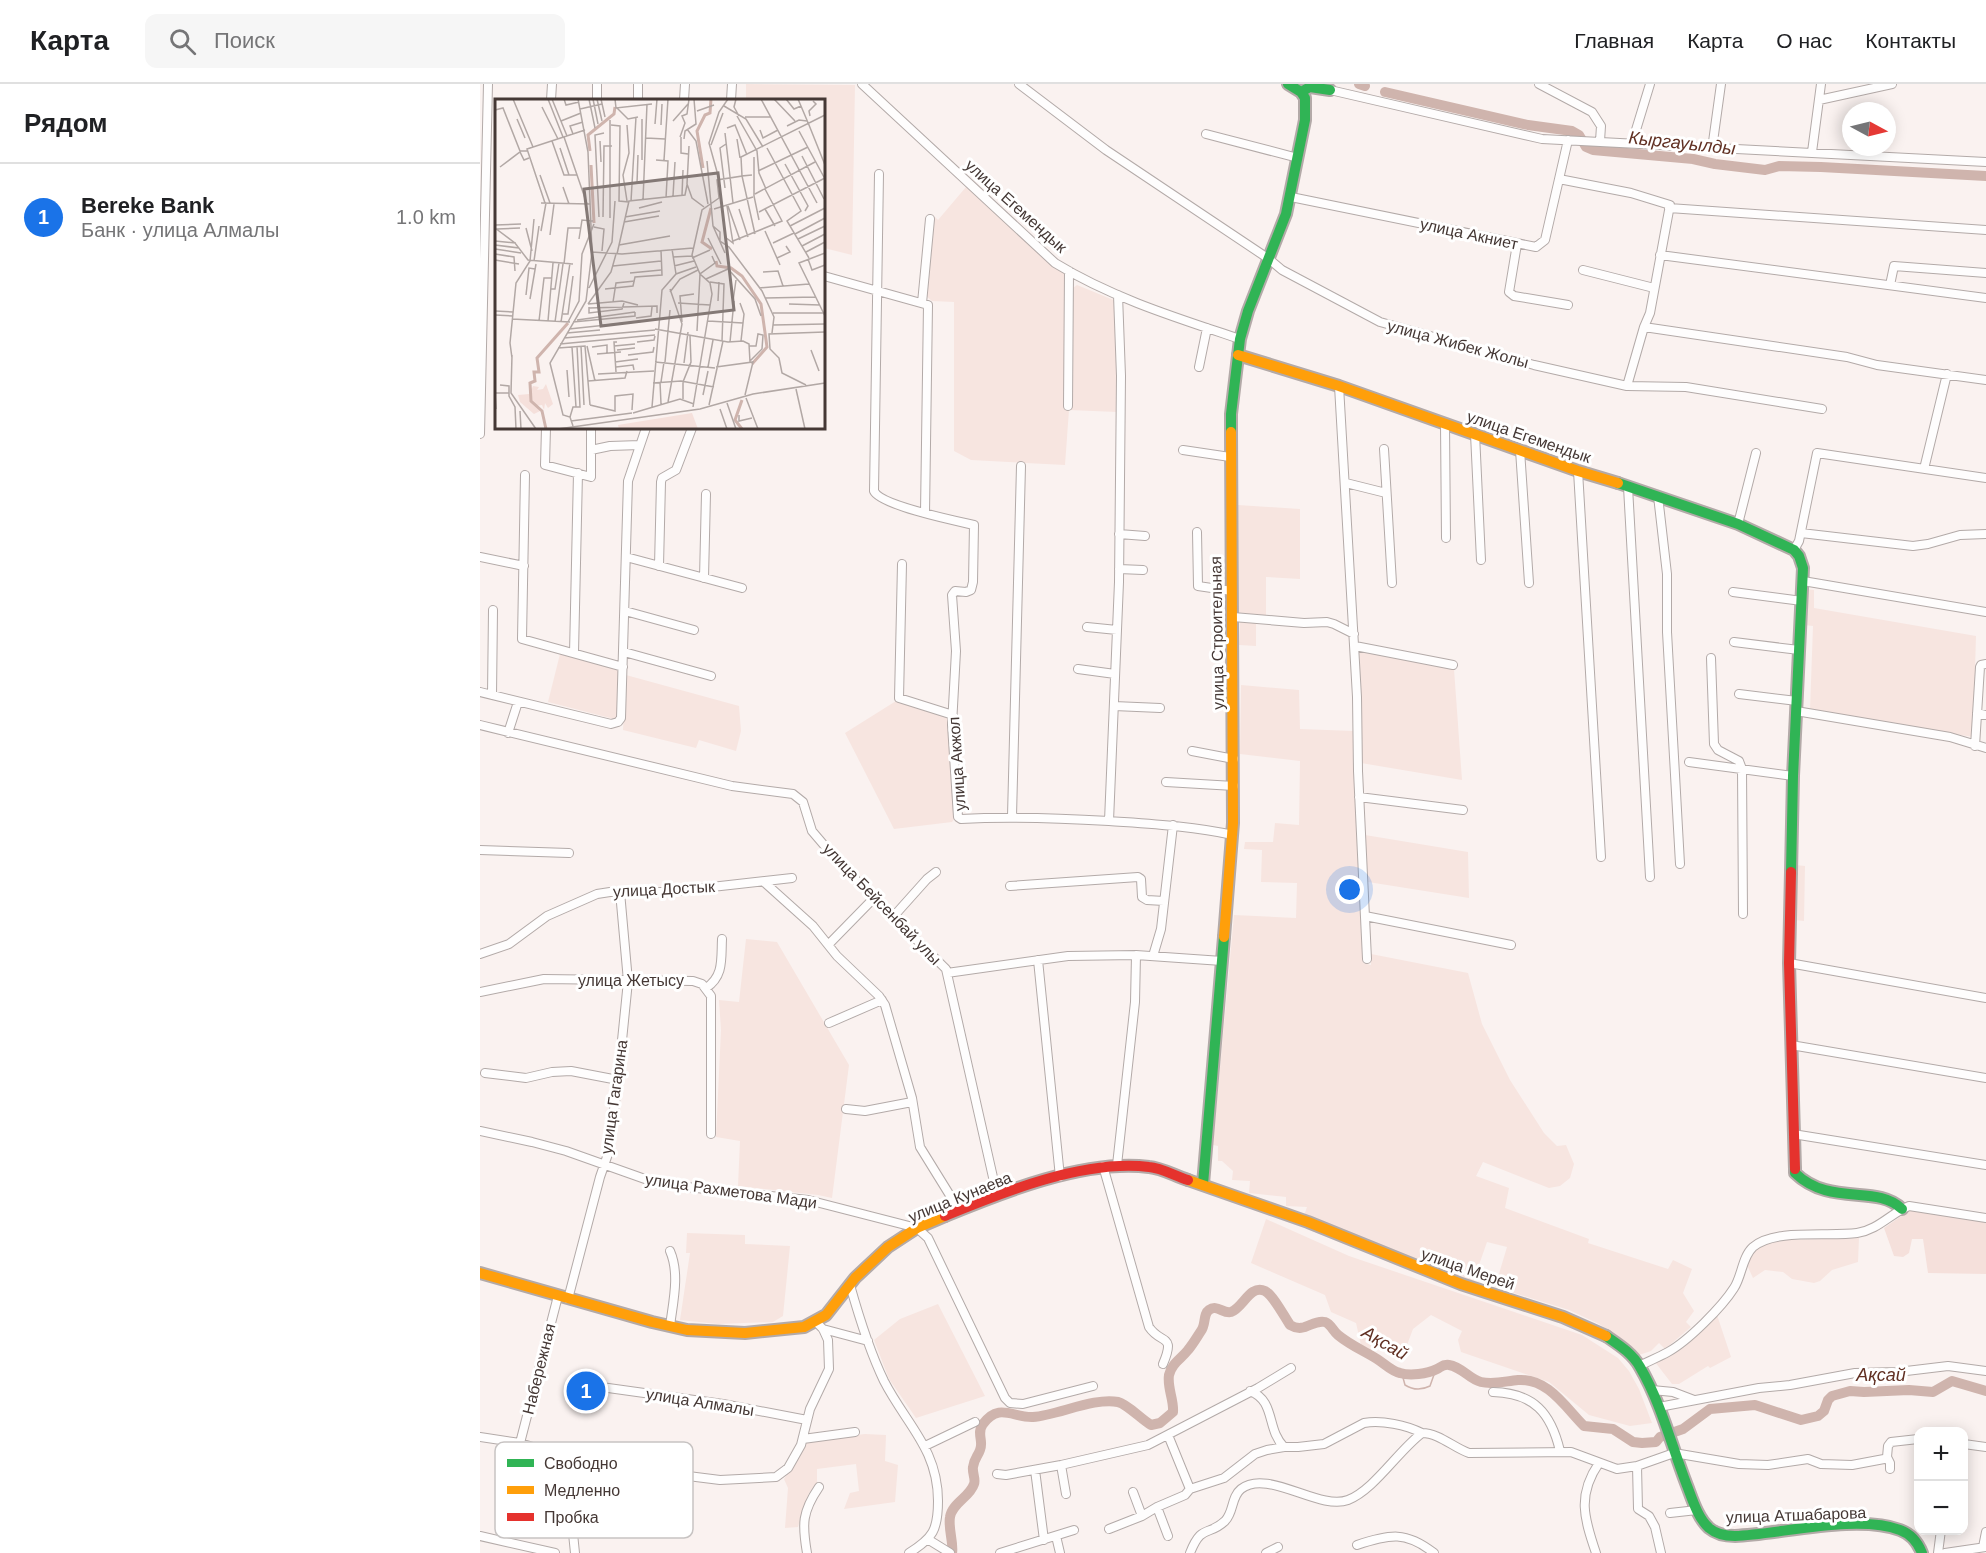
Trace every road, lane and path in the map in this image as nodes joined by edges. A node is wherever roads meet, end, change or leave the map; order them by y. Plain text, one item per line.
1 (488, 84) edge
2 (552, 84) edge
3 (685, 84) edge
4 (732, 84) edge
5 (862, 84) edge
6 (1019, 84) edge
7 (1288, 84) edge
8 (1539, 84) edge
9 (1650, 84) edge
10 (1721, 84) edge
11 (1821, 84) edge
12 (1892, 84) edge
13 (1317, 86) edge
14 (1330, 90) joint
15 (1301, 92) junction
16 (551, 99) edge
17 (684, 99) edge
18 (731, 99) edge
19 (1819, 100) junction
20 (1206, 134) dead end
21 (1571, 140) junction
22 (1596, 141) junction
23 (1632, 143) junction
24 (1712, 149) junction
25 (1812, 153) junction
26 (1298, 158) junction
27 (1986, 162) edge
28 (879, 174) dead end
29 (1559, 179) junction
30 (1291, 197) junction
31 (1669, 208) junction
32 (930, 219) dead end
33 (1986, 230) edge
34 (1517, 244) junction
35 (1660, 255) junction
36 (1269, 259) junction
37 (1583, 270) dead end
38 (1068, 271) junction
39 (1986, 273) edge
40 (825, 276) edge
41 (1890, 285) junction
42 (1654, 288) junction
43 (877, 291) junction
44 (1118, 296) junction
45 (1986, 298) edge
46 (922, 303) junction
47 (1568, 305) dead end
48 (1644, 327) junction
49 (1207, 328) junction
50 (1240, 339) junction
51 (1238, 355) junction
52 (1199, 367) dead end
53 (1947, 374) junction
54 (1986, 380) edge
55 (1339, 386) junction
56 (1627, 386) junction
57 (1068, 406) dead end
58 (1822, 409) dead end
59 (1445, 424) junction
60 (546, 429) edge
61 (591, 429) edge
62 (646, 429) edge
63 (692, 429) edge
64 (480, 434) edge
65 (1475, 434) junction
66 (640, 445) junction
67 (1384, 449) dead end
68 (591, 450) junction
69 (1184, 450) dead end
70 (1520, 450) junction
71 (1756, 453) dead end
72 (1230, 457) junction
73 (1021, 466) dead end
74 (1924, 469) junction
75 (1578, 471) junction
76 (578, 473) junction
77 (525, 474) dead end
78 (1986, 478) edge
79 (1346, 483) junction
80 (1628, 487) junction
81 (1386, 493) junction
82 (705, 494) dead end
83 (1658, 496) junction
84 (925, 513) junction
85 (1738, 524) junction
86 (1197, 532) dead end
87 (1801, 533) junction
88 (1119, 534) junction
89 (1986, 534) edge
90 (1145, 536) dead end
91 (1446, 538) dead end
92 (1794, 550) junction
93 (480, 557) edge
94 (626, 557) junction
95 (1481, 560) dead end
96 (902, 564) dead end
97 (524, 566) junction
98 (659, 566) junction
99 (1119, 569) junction
100 (1143, 570) dead end
101 (704, 578) junction
102 (1803, 581) junction
103 (1392, 583) dead end
104 (1529, 583) dead end
105 (742, 588) dead end
106 (1232, 591) junction
107 (1732, 592) dead end
108 (1802, 601) junction
109 (493, 610) dead end
110 (625, 611) junction
111 (1986, 612) edge
112 (1233, 617) junction
113 (1087, 627) dead end
114 (694, 630) dead end
115 (1117, 630) junction
116 (1354, 634) junction
117 (1734, 642) dead end
118 (1354, 646) junction
119 (1799, 650) junction
120 (624, 652) junction
121 (574, 653) junction
122 (1711, 658) dead end
123 (1986, 664) edge
124 (1453, 665) dead end
125 (623, 667) junction
126 (1078, 669) dead end
127 (1115, 674) junction
128 (711, 676) dead end
129 (480, 692) edge
130 (1739, 694) dead end
131 (492, 695) junction
132 (518, 702) junction
133 (1114, 706) junction
134 (1797, 706) junction
135 (1160, 708) dead end
136 (1977, 713) junction
137 (1986, 715) edge
138 (953, 716) junction
139 (480, 725) edge
140 (508, 733) junction
141 (1975, 746) junction
142 (1986, 748) edge
143 (1192, 751) dead end
144 (1234, 759) junction
145 (1689, 762) dead end
146 (1742, 769) junction
147 (1793, 776) junction
148 (1166, 782) dead end
149 (1234, 786) junction
150 (1359, 796) junction
151 (1463, 810) dead end
152 (1012, 816) junction
153 (1109, 821) junction
154 (1173, 825) junction
155 (1233, 835) junction
156 (480, 850) edge
157 (569, 853) dead end
158 (1602, 857) dead end
159 (1680, 864) dead end
160 (936, 872) dead end
161 (1650, 877) dead end
162 (792, 878) dead end
163 (764, 882) junction
164 (1010, 886) dead end
165 (620, 892) junction
166 (874, 898) junction
167 (1164, 901) junction
168 (1743, 914) dead end
169 (1365, 916) junction
170 (893, 917) junction
171 (722, 939) dead end
172 (829, 944) junction
173 (1511, 945) dead end
174 (480, 954) edge
175 (1136, 955) junction
176 (1153, 956) junction
177 (1367, 959) dead end
178 (1038, 960) junction
179 (1222, 961) junction
180 (1789, 963) junction
181 (947, 973) junction
182 (628, 981) junction
183 (706, 988) junction
184 (480, 992) edge
185 (1986, 998) edge
186 (882, 1000) junction
187 (829, 1023) dead end
188 (1791, 1044) junction
189 (485, 1073) dead end
190 (1986, 1078) edge
191 (618, 1080) junction
192 (912, 1102) junction
193 (846, 1109) dead end
194 (480, 1131) edge
195 (711, 1134) dead end
196 (1793, 1134) junction
197 (604, 1165) junction
198 (1117, 1165) junction
199 (1986, 1165) edge
200 (1103, 1166) junction
201 (1060, 1177) junction
202 (1203, 1184) junction
203 (997, 1195) junction
204 (1902, 1209) junction
205 (959, 1210) junction
206 (1986, 1218) edge
207 (917, 1228) junction
208 (670, 1251) dead end
209 (480, 1273) edge
210 (850, 1285) junction
211 (563, 1297) junction
212 (670, 1326) junction
213 (819, 1326) junction
214 (868, 1341) junction
215 (1163, 1364) dead end
216 (1639, 1366) junction
217 (1291, 1368) dead end
218 (1986, 1371) edge
219 (594, 1386) dead end
220 (1093, 1386) dead end
221 (1652, 1390) junction
222 (1250, 1391) junction
223 (1493, 1392) dead end
224 (1695, 1400) junction
225 (1659, 1407) junction
226 (807, 1420) junction
227 (975, 1422) dead end
228 (855, 1432) dead end
229 (1422, 1433) junction
230 (1168, 1435) junction
231 (480, 1437) edge
232 (802, 1438) junction
233 (1914, 1439) edge
234 (1670, 1441) joint
235 (513, 1442) edge
236 (520, 1442) edge
237 (1968, 1445) edge
238 (925, 1446) junction
239 (1284, 1447) junction
240 (1986, 1447) edge
241 (1560, 1451) junction
242 (1674, 1453) junction
243 (1887, 1457) junction
244 (1599, 1463) junction
245 (1061, 1465) junction
246 (1637, 1466) junction
247 (1890, 1469) dead end
248 (1035, 1470) junction
249 (998, 1474) dead end
250 (693, 1476) edge
251 (819, 1487) dead end
252 (1190, 1489) junction
253 (1133, 1492) dead end
254 (1066, 1494) dead end
255 (1157, 1507) junction
256 (1697, 1510) junction
257 (1670, 1514) dead end
258 (1142, 1516) junction
259 (1109, 1529) dead end
260 (1074, 1530) dead end
261 (1986, 1532) edge
262 (1940, 1535) edge
263 (480, 1536) edge
264 (1056, 1536) junction
265 (1168, 1536) dead end
266 (573, 1538) edge
267 (929, 1540) junction
268 (1044, 1540) junction
269 (1357, 1545) dead end
270 (1278, 1547) dead end
271 (1985, 1547) edge
272 (555, 1553) edge
273 (575, 1553) edge
274 (807, 1553) edge
275 (909, 1553) edge
276 (950, 1553) edge
277 (1000, 1553) edge
278 (1060, 1553) edge
279 (1190, 1553) edge
280 (1266, 1553) edge
281 (1434, 1553) edge
282 (1596, 1553) edge
283 (1661, 1553) edge
284 (1922, 1553) edge
285 (1938, 1553) edge
286 (1945, 1553) edge

1 - 64 street
2 - 16 street
3 - 17 street
4 - 18 street
5 - 38 street, улица Егемендык
6 - 36 street, улица Жибек Жолы
7 - 15 main road
8 - 22 street
9 - 23 street
10 - 24 street
11 - 19 street
12 - 19 street
13 - 14 main road
13 - 15 main road
14 - 21 street
15 - 26 main road, улица Строительная
19 - 25 street
20 - 26 street
21 - 22 street
21 - 29 street, улица Акниет
22 - 23 street
23 - 24 street
24 - 25 street
25 - 27 street
26 - 30 main road, улица Строительная
28 - 43 street
29 - 31 street
29 - 34 street, улица Акниет
30 - 34 street, улица Акниет
30 - 36 main road, улица Строительная
31 - 33 street
31 - 35 street
32 - 46 street
34 - 47 street
35 - 41 street
35 - 42 street
36 - 50 main road, улица Строительная
36 - 56 street, улица Жибек Жолы
37 - 42 street
38 - 44 street, улица Егемендык
38 - 57 street
39 - 41 street
40 - 43 street
41 - 45 street
42 - 48 street
43 - 46 street
43 - 84 street
44 - 49 street, улица Егемендык
44 - 88 street
46 - 84 street
48 - 53 street
48 - 56 street
49 - 50 street, улица Егемендык
49 - 52 street
50 - 51 main road, улица Строительная
51 - 55 main road, улица Егемендык
51 - 72 main road, улица Строительная
53 - 54 street
53 - 74 street
55 - 59 main road, улица Егемендык
55 - 79 street
56 - 58 street, улица Жибек Жолы
59 - 65 main road, улица Егемендык
59 - 91 street
60 - 76 street
61 - 68 street
62 - 66 street
63 - 98 street
65 - 70 main road, улица Егемендык
65 - 95 street
66 - 68 street
66 - 94 street
67 - 81 street
68 - 76 street
69 - 72 street
70 - 75 main road, улица Егемендык
70 - 104 street
71 - 85 street
72 - 106 main road, улица Строительная
73 - 152 street
74 - 78 street
74 - 87 street
75 - 80 main road, улица Егемендык
75 - 158 street
76 - 121 street
77 - 97 street
79 - 81 street
79 - 116 street
80 - 83 main road, улица Егемендык
80 - 161 street
81 - 103 street
82 - 101 street
83 - 85 main road, улица Егемендык
83 - 159 street
84 - 138 street, улица Акжол
85 - 92 main road, улица Егемендык
86 - 106 street
87 - 89 street
87 - 92 street
88 - 90 street
88 - 99 street
92 - 102 main road, улица Егемендык
93 - 97 street
94 - 98 street
94 - 110 street
96 - 138 street
97 - 121 street
98 - 101 street
99 - 100 street
99 - 115 street
101 - 105 street
102 - 108 main road
102 - 111 street
106 - 112 main road, улица Строительная
107 - 108 street
108 - 119 main road
109 - 131 street
110 - 114 street
110 - 120 street
112 - 116 street
112 - 144 main road, улица Строительная
113 - 115 street
115 - 127 street
116 - 118 street
117 - 119 street
118 - 124 street
118 - 150 street
119 - 134 main road
120 - 125 street
120 - 128 street
121 - 125 street
122 - 146 street
123 - 136 street
125 - 132 street
126 - 127 street
127 - 133 street
129 - 131 street
130 - 134 street
131 - 132 street
132 - 140 street
133 - 135 street
133 - 153 street
134 - 141 street
134 - 147 main road
136 - 137 street
136 - 141 street
138 - 152 street, улица Акжол
139 - 140 street, улица Бейсенбай улы
140 - 166 street, улица Бейсенбай улы
141 - 142 street
143 - 144 street
144 - 149 main road, улица Строительная
145 - 146 street
146 - 147 street
146 - 168 street
147 - 180 main road
148 - 149 street
149 - 155 main road, улица Строительная
150 - 151 street
150 - 169 street
152 - 153 street, улица Акжол
153 - 154 street, улица Акжол
154 - 155 street, улица Акжол
154 - 167 street
155 - 179 main road, улица Строительная
156 - 157 street
160 - 170 street
162 - 163 street, улица Достык
163 - 165 street, улица Достык
163 - 172 street
164 - 167 street
165 - 174 street, улица Достык
165 - 182 street, улица Гагарина
166 - 170 street, улица Бейсенбай улы
166 - 172 street
167 - 176 street
169 - 173 street
169 - 177 street
170 - 181 street, улица Бейсенбай улы
171 - 183 street
172 - 186 street
175 - 176 street
175 - 178 street
175 - 198 street
176 - 179 street
178 - 181 street
178 - 201 street
179 - 202 main road, улица Строительная
180 - 185 street
180 - 188 main road
181 - 203 street, улица Бейсенбай улы
182 - 183 street, улица Жетысу
182 - 184 street, улица Жетысу
182 - 191 street, улица Гагарина
183 - 195 street, улица Жетысу
186 - 187 street
186 - 192 street
188 - 190 street
188 - 196 main road
189 - 191 street
191 - 197 street, улица Гагарина
192 - 193 street
192 - 205 street
194 - 197 street, улица Рахметова Мади
196 - 199 street
196 - 204 main road
197 - 207 street, улица Рахметова Мади
197 - 211 street, улица Гагарина
198 - 200 main road, улица Кунаева
198 - 202 main road, улица Кунаева
200 - 201 main road, улица Кунаева
200 - 215 street
201 - 203 main road, улица Кунаева
202 - 216 main road, улица Мерей
203 - 205 main road, улица Кунаева
204 - 206 street
204 - 216 street
205 - 207 main road, улица Кунаева
207 - 210 main road, улица Кунаева
207 - 220 street
208 - 212 street
209 - 211 main road, улица Кунаева
210 - 213 main road, улица Кунаева
210 - 214 street
211 - 212 main road, улица Кунаева
211 - 236 street, Набережная
212 - 213 main road, улица Кунаева
213 - 214 street
213 - 226 street
214 - 238 street
216 - 221 main road, улица Мерей
217 - 222 street
218 - 224 street
219 - 226 street, улица Алмалы
221 - 224 street
221 - 225 main road, улица Мерей
222 - 230 street
222 - 239 street
223 - 241 street
224 - 225 street
225 - 234 main road, улица Мерей
226 - 232 street
227 - 238 street
228 - 232 street
229 - 239 street
229 - 241 street
229 - 279 street
230 - 245 street
230 - 252 street
231 - 235 street
232 - 250 street
233 - 243 street
234 - 242 main road, улица Атшабарова
237 - 240 street
238 - 267 street
239 - 252 street
241 - 244 street
242 - 243 street
242 - 246 street
242 - 256 main road, улица Атшабарова
243 - 247 street
244 - 246 street
244 - 282 street
245 - 248 street
245 - 254 street
246 - 283 street
248 - 249 street
248 - 268 street
251 - 274 street
252 - 255 street
253 - 258 street
255 - 258 street
255 - 265 street
256 - 257 street
256 - 284 main road, улица Атшабарова
258 - 259 street
260 - 264 street
261 - 271 street
262 - 285 street
263 - 272 street
264 - 268 street
264 - 278 street
266 - 273 street
267 - 275 street
267 - 276 street
268 - 277 street
269 - 281 street
270 - 280 street
271 - 286 street

